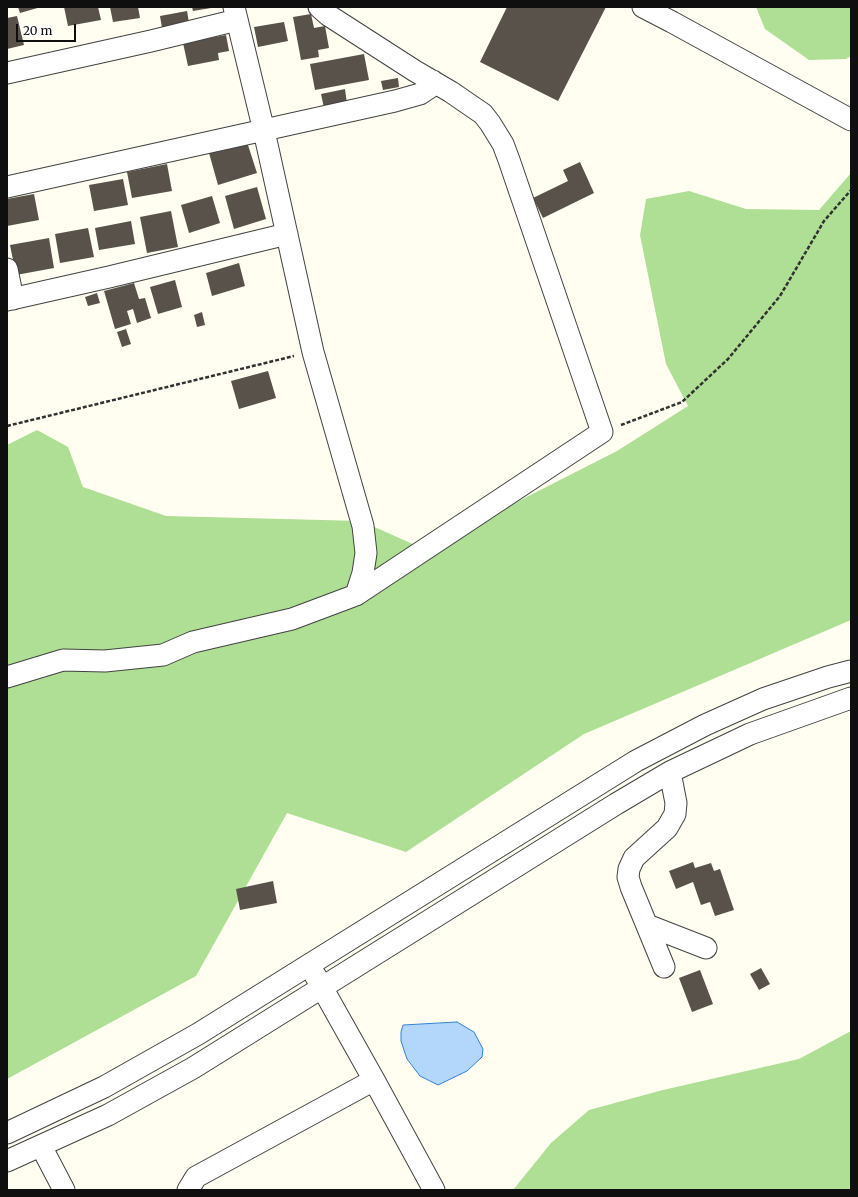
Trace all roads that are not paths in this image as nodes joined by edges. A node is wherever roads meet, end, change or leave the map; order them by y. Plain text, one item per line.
1 (319, 7) edge
2 (643, 7) edge
3 (236, 14) edge
4 (7, 73) edge
5 (433, 82) junction
6 (851, 120) edge
7 (264, 131) junction
8 (7, 187) edge
9 (287, 234) junction
10 (7, 269) edge
11 (10, 299) edge
12 (356, 594) junction
13 (851, 671) edge
14 (7, 677) edge
15 (851, 698) edge
16 (670, 772) junction
17 (647, 926) junction
18 (706, 948) dead end
19 (308, 964) junction
20 (664, 967) dead end
21 (323, 987) junction
22 (374, 1080) junction
23 (7, 1133) edge
24 (41, 1146) junction
25 (7, 1161) edge
26 (64, 1190) edge
27 (188, 1190) edge
28 (434, 1190) edge

1 - 5 street
2 - 6 street
3 - 4 street
3 - 7 street
5 - 7 street
5 - 12 street
7 - 8 street
7 - 9 street
9 - 11 street
9 - 12 street
10 - 11 street
12 - 14 street
13 - 19 street
15 - 16 street
16 - 17 street
16 - 21 street
17 - 18 street
17 - 20 street
19 - 21 street
19 - 23 street
21 - 22 street
21 - 24 street
22 - 27 street
22 - 28 street
24 - 25 street
24 - 26 street

